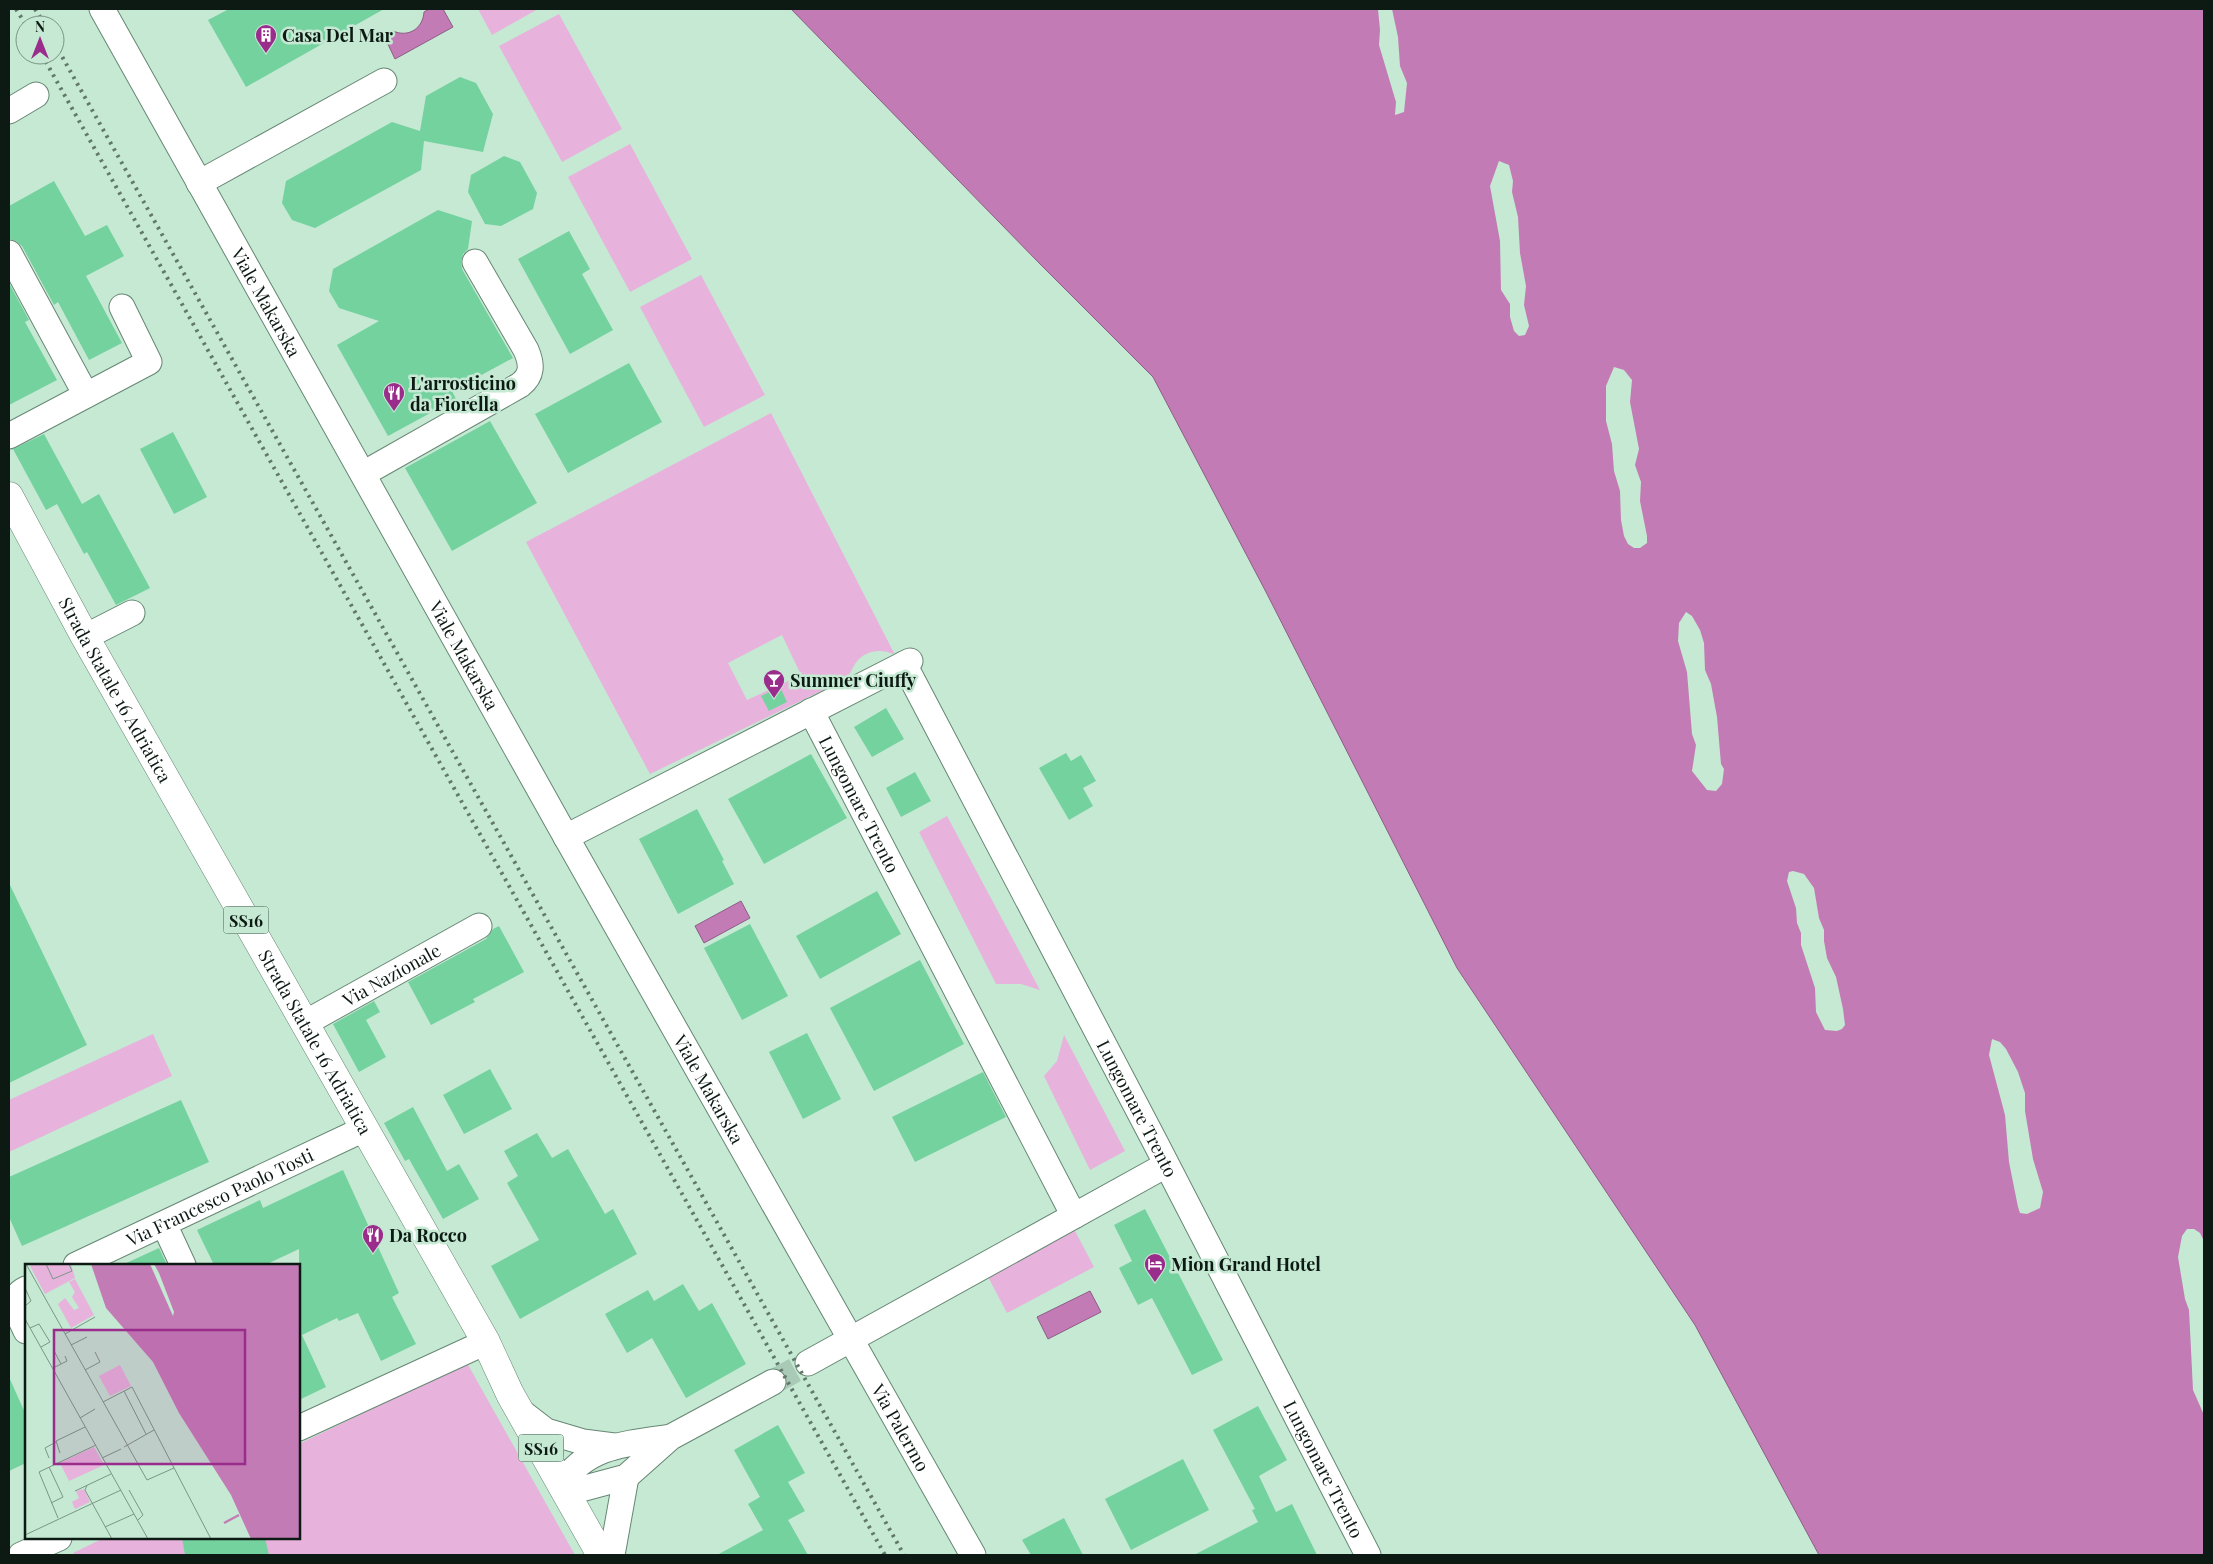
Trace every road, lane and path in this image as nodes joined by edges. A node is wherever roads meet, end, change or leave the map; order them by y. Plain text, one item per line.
1 (102, 9) edge
2 (384, 81) dead end
3 (36, 95) dead end
4 (9, 111) edge
5 (199, 183) junction
6 (9, 253) edge
7 (475, 262) dead end
8 (122, 307) dead end
9 (86, 395) junction
10 (9, 436) edge
11 (363, 474) junction
12 (9, 496) edge
13 (132, 613) dead end
14 (86, 637) junction
15 (811, 711) junction
16 (566, 837) junction
17 (479, 926) dead end
18 (305, 1023) junction
19 (364, 1130) junction
20 (1166, 1165) junction
21 (1074, 1216) junction
22 (164, 1224) junction
23 (78, 1264) edge
24 (183, 1264) edge
25 (851, 1341) junction
26 (486, 1342) junction
27 (808, 1363) tunnel mouth
28 (773, 1382) tunnel mouth
29 (520, 1411) junction
30 (300, 1428) edge
31 (671, 1436) junction
32 (614, 1446) junction
33 (626, 1477) junction
34 (562, 1485) junction
35 (57, 1539) edge
36 (21, 1555) edge
37 (602, 1555) edge
38 (612, 1555) edge
39 (973, 1555) edge
40 (1368, 1555) edge

1 - 5 street, Viale Makarska
2 - 5 street
3 - 4 street
5 - 11 street, Viale Makarska
6 - 9 street
7 - 11 street
8 - 9 street
9 - 10 street
11 - 16 street, Viale Makarska
12 - 14 main road, Strada Statale 16 Adriatica / SS16
13 - 14 street
14 - 18 main road, Strada Statale 16 Adriatica / SS16
15 - 16 street
15 - 20 street, Lungomare Trento
15 - 21 street, Lungomare Trento
16 - 25 street, Viale Makarska
17 - 18 street, Via Nazionale
18 - 19 main road, Strada Statale 16 Adriatica / SS16
19 - 22 street, Via Francesco Paolo Tosti
19 - 26 main road, Strada Statale 16 Adriatica / SS16
20 - 21 street
20 - 40 street, Lungomare Trento
21 - 25 street
22 - 23 street, Via Francesco Paolo Tosti
22 - 24 street
25 - 27 street
25 - 39 street, Via Palermo
26 - 29 main road, Strada Statale 16 Adriatica / SS16
26 - 30 street
28 - 31 street
29 - 32 street
29 - 34 main road, Strada Statale 16 Adriatica / SS16
31 - 32 street
31 - 33 street
32 - 34 street
33 - 34 street
33 - 38 street
34 - 37 main road, SS16
35 - 36 street

